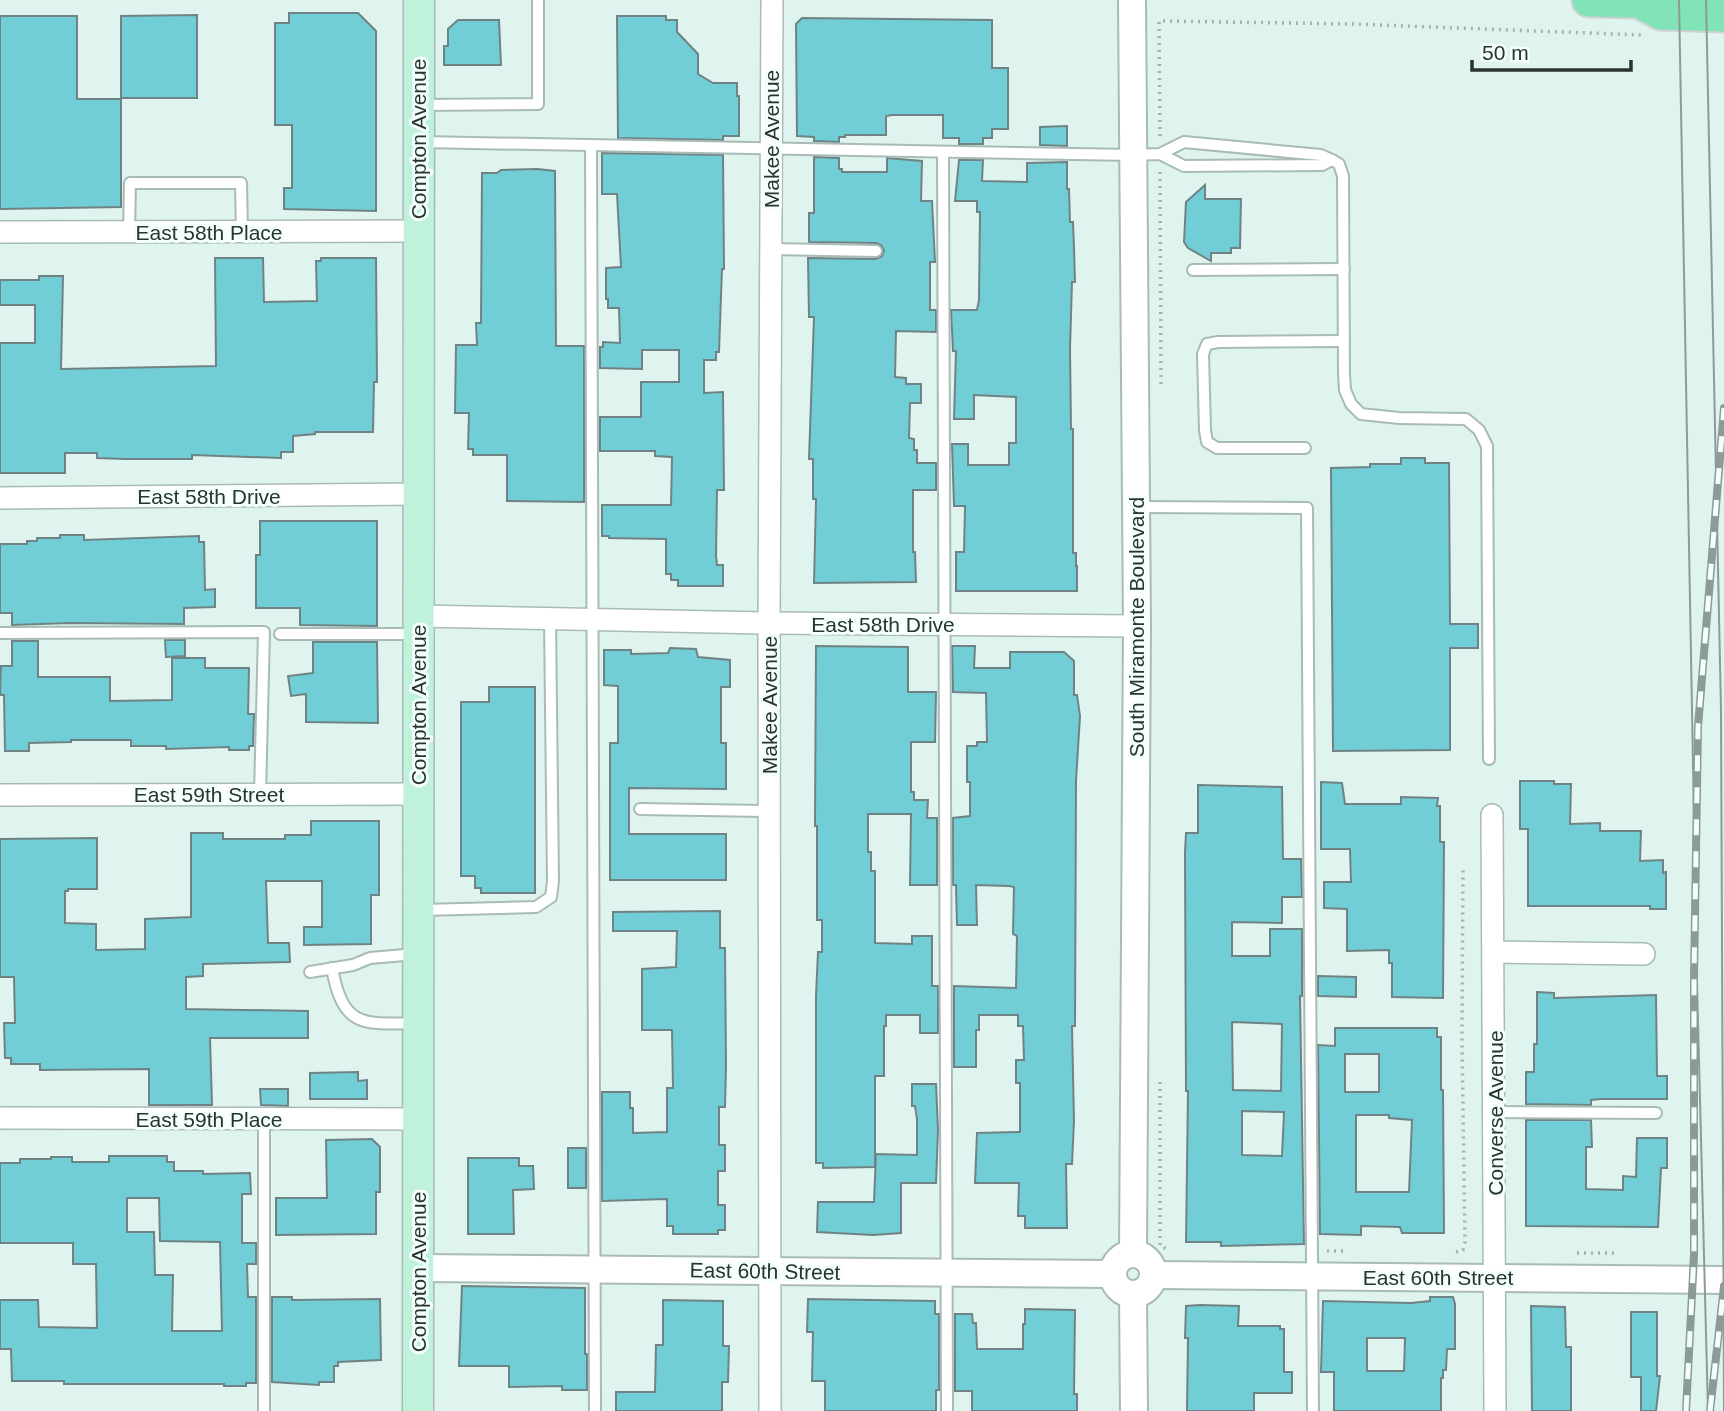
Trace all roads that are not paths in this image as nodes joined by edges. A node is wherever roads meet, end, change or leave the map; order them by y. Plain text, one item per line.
1 (419, 0) edge
2 (538, 0) edge
3 (772, 0) edge
4 (1132, 0) edge
5 (1589, 0) edge
6 (1640, 1) edge
7 (1724, 15) edge
8 (419, 105) junction
9 (418, 142) junction
10 (591, 145) junction
11 (771, 149) junction
12 (943, 152) junction
13 (1160, 154) junction
14 (1132, 155) junction
15 (1332, 160) junction
16 (418, 231) junction
17 (0, 232) edge
18 (129, 232) junction
19 (242, 232) junction
20 (771, 249) junction
21 (876, 251) dead end
22 (1344, 269) junction
23 (1193, 270) dead end
24 (1344, 341) junction
25 (1305, 448) dead end
26 (418, 494) junction
27 (0, 498) edge
28 (1136, 507) junction
29 (550, 619) junction
30 (592, 620) junction
31 (769, 623) junction
32 (943, 624) junction
33 (418, 625) junction
34 (1137, 626) junction
35 (0, 633) edge
36 (280, 634) dead end
37 (1489, 759) dead end
38 (0, 794) edge
39 (260, 794) junction
40 (418, 794) junction
41 (640, 809) dead end
42 (769, 811) junction
43 (1492, 815) dead end
44 (418, 910) junction
45 (1494, 952) junction
46 (418, 954) junction
47 (1644, 954) dead end
48 (332, 968) junction
49 (310, 972) dead end
50 (418, 1023) junction
51 (1495, 1112) junction
52 (1656, 1113) dead end
53 (0, 1118) edge
54 (264, 1119) junction
55 (418, 1119) junction
56 (1133, 1254) junction
57 (1313, 1263) junction
58 (418, 1268) junction
59 (596, 1270) junction
60 (769, 1272) junction
61 (947, 1273) junction
62 (1112, 1274) junction
63 (1153, 1275) junction
64 (1495, 1278) junction
65 (1724, 1280) edge
66 (1133, 1294) junction
67 (264, 1411) edge
68 (418, 1411) edge
69 (595, 1411) edge
70 (770, 1411) edge
71 (947, 1411) edge
72 (1134, 1411) edge
73 (1313, 1411) edge
74 (1495, 1411) edge

1 - 8 main road, Compton Avenue
2 - 8 lane
3 - 11 street, Makee Avenue
4 - 14 street, South Miramonte Boulevard
5 - 6 main road
6 - 7 main road
8 - 9 main road, Compton Avenue
9 - 10 lane
9 - 16 main road, Compton Avenue
10 - 11 lane
10 - 30 lane
11 - 12 lane
11 - 20 street, Makee Avenue
12 - 14 lane
12 - 32 lane
13 - 14 lane
13 - 15 lane
13 - 15 lane
14 - 28 street, South Miramonte Boulevard
15 - 22 lane
16 - 19 street, East 58th Place
16 - 26 main road, Compton Avenue
17 - 18 street, East 58th Place
18 - 19 street, East 58th Place
18 - 19 lane
20 - 21 lane
20 - 31 street, Makee Avenue
22 - 23 lane
22 - 24 lane
24 - 25 lane
24 - 37 lane
26 - 27 street, East 58th Drive
26 - 33 main road, Compton Avenue
28 - 34 street, South Miramonte Boulevard
28 - 57 lane
29 - 30 street, East 58th Drive
29 - 33 street, East 58th Drive
29 - 44 lane
30 - 31 street, East 58th Drive
30 - 59 lane
31 - 32 street, East 58th Drive
31 - 42 street, Makee Avenue
32 - 34 street, East 58th Drive
32 - 61 lane
33 - 36 lane
33 - 40 main road, Compton Avenue
34 - 56 street, South Miramonte Boulevard
35 - 39 lane
38 - 39 street, East 59th Street
39 - 40 street, East 59th Street
40 - 44 main road, Compton Avenue
41 - 42 lane
42 - 60 street, Makee Avenue
43 - 45 street, Converse Avenue
44 - 46 main road, Compton Avenue
45 - 47 street
45 - 51 street, Converse Avenue
46 - 48 lane
46 - 50 main road, Compton Avenue
48 - 49 lane
48 - 50 lane
50 - 55 main road, Compton Avenue
51 - 52 lane
51 - 64 street, Converse Avenue
53 - 54 street, East 59th Place
54 - 55 street, East 59th Place
54 - 67 lane
55 - 58 main road, Compton Avenue
56 - 62 street
56 - 63 street
57 - 63 street, East 60th Street
57 - 64 street, East 60th Street
57 - 73 lane
58 - 59 street, East 60th Street
58 - 68 main road, Compton Avenue
59 - 60 street, East 60th Street
59 - 69 lane
60 - 61 street, East 60th Street
60 - 70 street, Makee Avenue
61 - 62 street, East 60th Street
61 - 71 lane
62 - 66 street
63 - 66 street
64 - 65 street, East 60th Street
64 - 74 street, Converse Avenue
66 - 72 street

